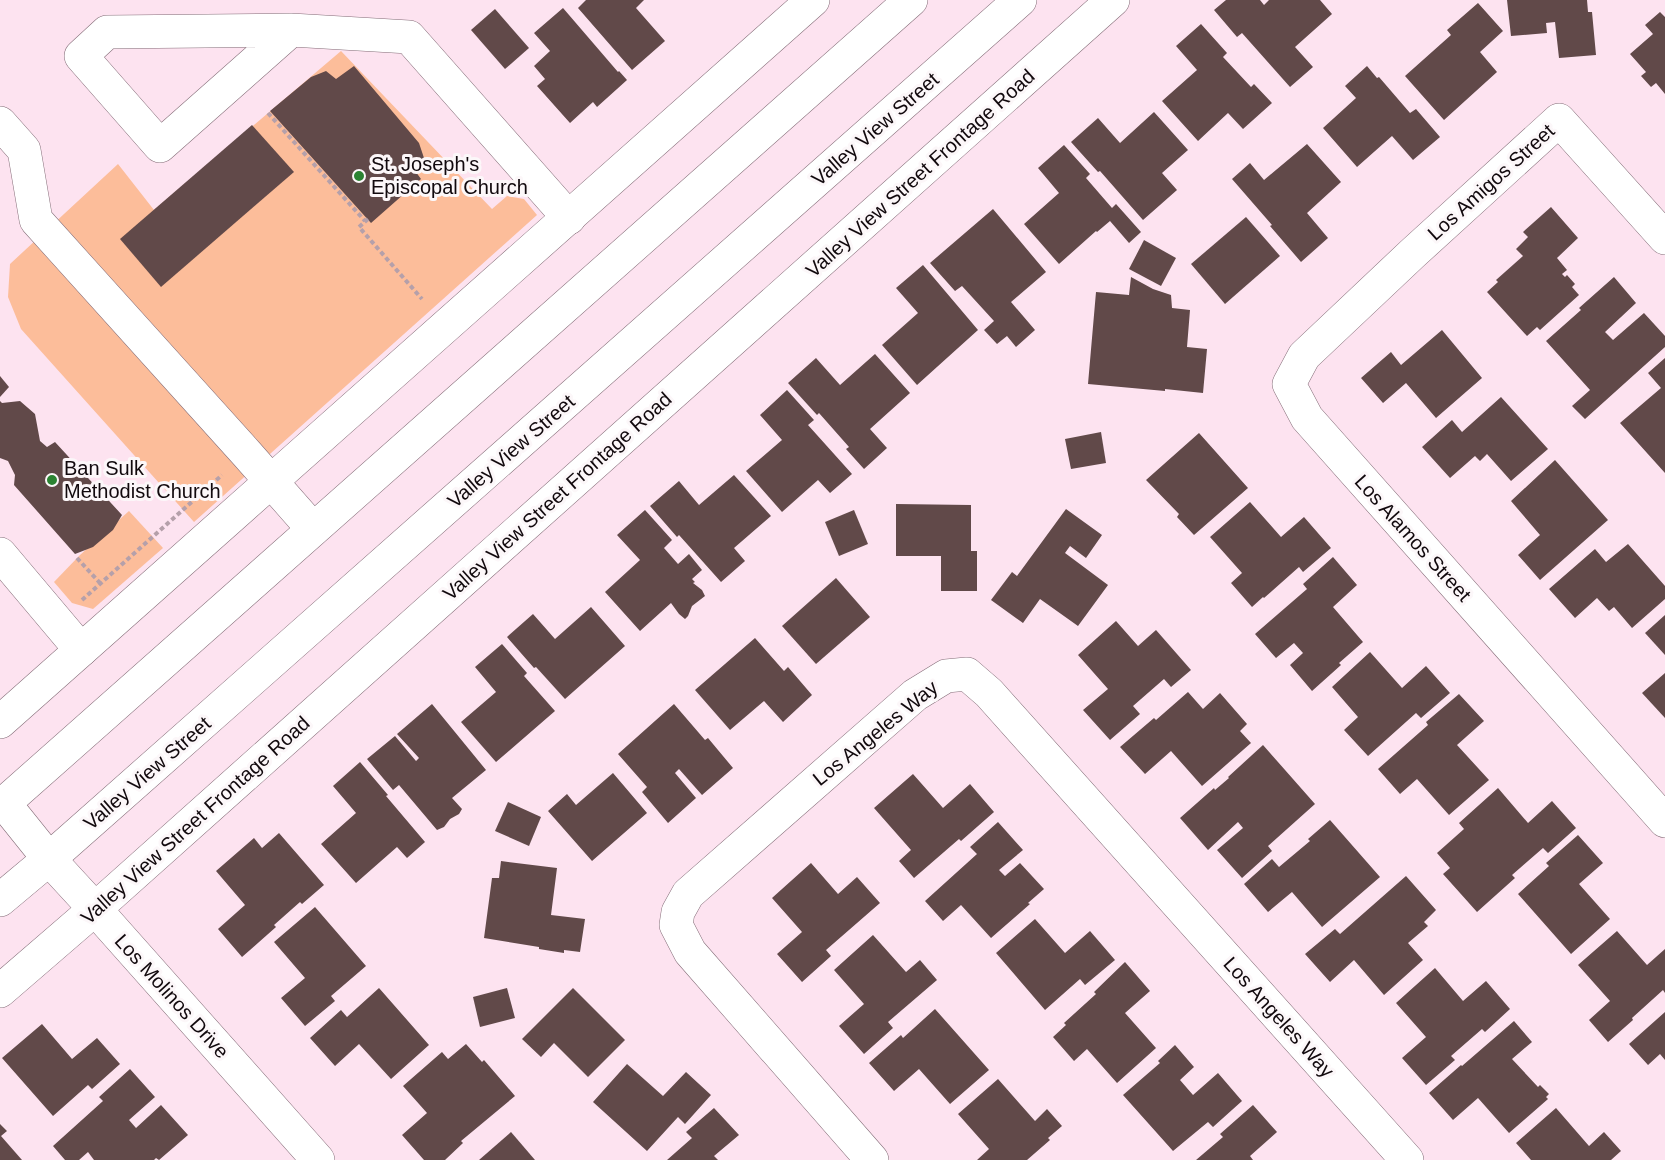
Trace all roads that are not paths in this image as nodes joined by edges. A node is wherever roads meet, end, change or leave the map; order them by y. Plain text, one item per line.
1 (813, 0) edge
2 (911, 0) edge
3 (1020, 0) edge
4 (1113, 0) edge
5 (291, 30) junction
6 (0, 123) edge
7 (569, 218) junction
8 (1665, 238) edge
9 (1412, 254) joint
10 (271, 481) junction
11 (313, 530) junction
12 (0, 554) edge
13 (81, 650) junction
14 (0, 722) edge
15 (2, 805) edge
16 (1665, 821) edge
17 (49, 859) junction
18 (0, 900) edge
19 (95, 909) junction
20 (0, 991) edge
21 (318, 1160) edge
22 (872, 1160) edge
23 (1407, 1160) edge

1 - 7 street
2 - 11 street
3 - 17 street, Valley View Street
4 - 19 street, Valley View Street Frontage Road
5 - 5 street
5 - 7 street
6 - 10 street
7 - 10 street
8 - 9 street, Los Amigos Street
9 - 16 street, Los Alamos Street
10 - 11 street
10 - 13 street
11 - 15 street
12 - 13 street
13 - 14 street
15 - 17 street, Los Molinos Drive
17 - 18 street, Valley View Street
17 - 19 street, Los Molinos Drive
19 - 20 street, Valley View Street Frontage Road
19 - 21 street, Los Molinos Drive
22 - 23 street, Los Angeles Way

